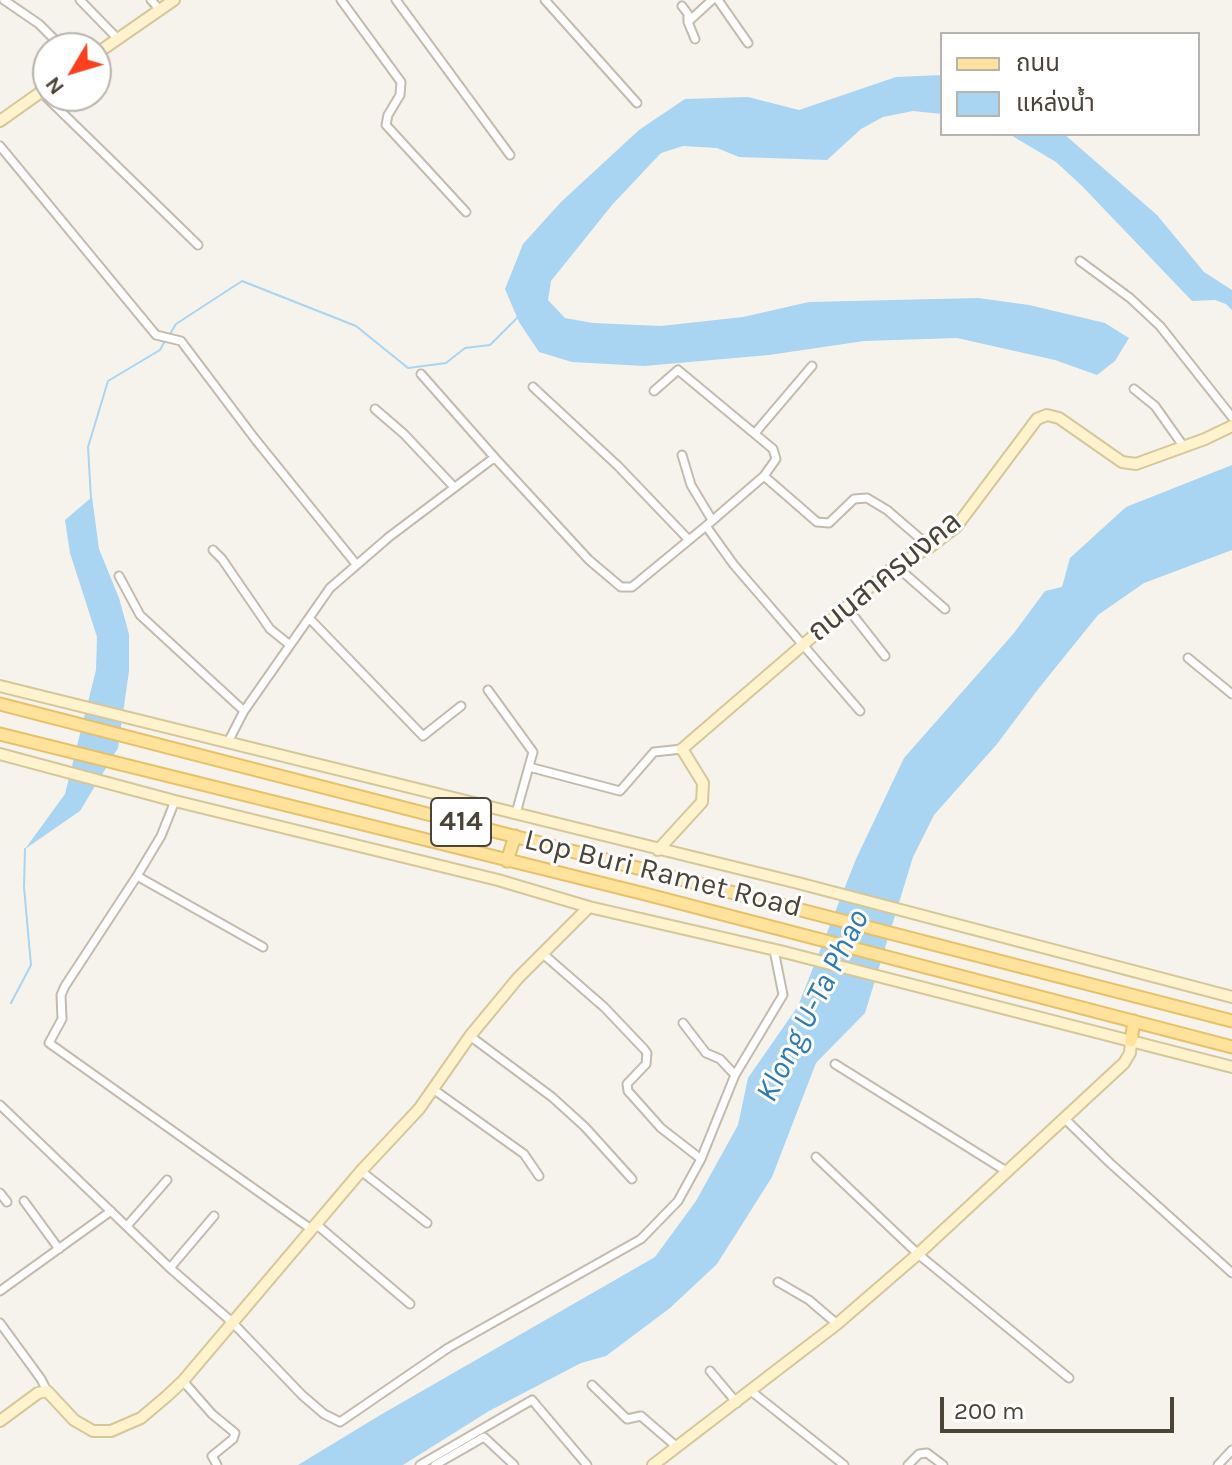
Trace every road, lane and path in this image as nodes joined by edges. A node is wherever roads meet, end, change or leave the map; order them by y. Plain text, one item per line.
1 (4, 0) edge
2 (80, 0) edge
3 (151, 0) edge
4 (174, 0) edge
5 (341, 0) edge
6 (396, 0) edge
7 (545, 0) edge
8 (715, 0) edge
9 (682, 6) dead end
10 (160, 10) junction
11 (688, 22) junction
12 (47, 32) edge
13 (118, 39) junction
14 (695, 39) dead end
15 (112, 43) edge
16 (748, 43) dead end
17 (32, 98) edge
18 (637, 103) dead end
19 (66, 112) edge
20 (1, 118) edge
21 (0, 146) edge
22 (510, 155) dead end
23 (466, 212) dead end
24 (198, 245) dead end
25 (1080, 261) dead end
26 (812, 366) dead end
27 (421, 374) dead end
28 (533, 387) dead end
29 (1134, 389) dead end
30 (654, 391) dead end
31 (739, 406) dead end
32 (375, 409) dead end
33 (733, 415) junction
34 (1232, 417) edge
35 (1232, 426) edge
36 (755, 433) junction
37 (1184, 447) junction
38 (682, 455) dead end
39 (496, 459) junction
40 (764, 476) junction
41 (454, 487) junction
42 (709, 523) junction
43 (688, 539) junction
44 (930, 547) junction
45 (213, 550) dead end
46 (356, 564) junction
47 (896, 566) junction
48 (119, 576) dead end
49 (853, 602) junction
50 (945, 609) dead end
51 (309, 618) junction
52 (803, 644) junction
53 (290, 645) junction
54 (885, 656) dead end
55 (1188, 658) dead end
56 (0, 686) edge
57 (488, 690) dead end
58 (1232, 694) edge
59 (0, 704) edge
60 (461, 706) dead end
61 (244, 711) junction
62 (860, 711) dead end
63 (0, 734) edge
64 (228, 742) junction
65 (682, 749) junction
66 (0, 754) edge
67 (529, 767) junction
68 (175, 801) junction
69 (516, 813) junction
70 (515, 836) junction
71 (658, 850) junction
72 (507, 861) junction
73 (137, 876) junction
74 (589, 907) junction
75 (263, 947) dead end
76 (777, 950) junction
77 (542, 953) junction
78 (1232, 997) edge
79 (1134, 1021) junction
80 (1232, 1021) edge
81 (683, 1023) dead end
82 (470, 1036) junction
83 (1131, 1041) junction
84 (1232, 1047) edge
85 (835, 1064) dead end
86 (1232, 1067) edge
87 (735, 1075) junction
88 (433, 1089) junction
89 (0, 1105) edge
90 (1064, 1118) junction
91 (816, 1157) dead end
92 (701, 1159) junction
93 (361, 1171) junction
94 (1006, 1171) junction
95 (539, 1176) dead end
96 (632, 1179) dead end
97 (167, 1180) dead end
98 (0, 1193) edge
99 (24, 1201) dead end
100 (7, 1202) dead end
101 (111, 1211) junction
102 (214, 1216) dead end
103 (427, 1223) dead end
104 (127, 1226) junction
105 (314, 1227) junction
106 (59, 1249) junction
107 (918, 1254) junction
108 (170, 1268) junction
109 (1232, 1273) edge
110 (778, 1282) dead end
111 (0, 1291) edge
112 (410, 1304) dead end
113 (232, 1322) junction
114 (0, 1323) edge
115 (837, 1324) junction
116 (710, 1371) dead end
117 (1069, 1378) dead end
118 (183, 1381) junction
119 (592, 1385) dead end
120 (47, 1391) junction
121 (751, 1391) junction
122 (737, 1403) junction
123 (0, 1421) edge
124 (677, 1447) junction
125 (1232, 1450) edge
126 (217, 1465) edge
127 (420, 1465) edge
128 (435, 1465) edge
129 (514, 1465) edge
130 (587, 1465) edge
131 (653, 1465) edge
132 (844, 1465) edge
133 (908, 1465) edge
134 (943, 1465) edge
135 (1218, 1465) edge

1 - 12 street
2 - 13 street
3 - 10 street
4 - 10 main road
5 - 23 street
6 - 22 street
7 - 18 street
8 - 11 street
8 - 16 street
9 - 11 street
10 - 13 main road
11 - 14 street
13 - 15 main road
17 - 20 main road
19 - 24 street
21 - 46 street
25 - 34 street
26 - 36 street
27 - 39 street
28 - 43 street
29 - 37 street
30 - 33 street
31 - 33 street
32 - 41 street
33 - 36 street
35 - 37 main road, ถนนสาครมงคล
36 - 40 street
37 - 44 main road, ถนนสาครมงคล
38 - 42 street
39 - 41 street
39 - 43 street
40 - 42 street
40 - 44 street
41 - 46 street
42 - 43 street
42 - 52 street
44 - 47 main road, ถนนสาครมงคล
45 - 53 street
46 - 51 street
47 - 49 main road, ถนนสาครมงคล
47 - 50 street
48 - 61 street
49 - 52 main road, ถนนสาครมงคล
49 - 54 street
51 - 53 street
51 - 60 street
52 - 62 street
52 - 65 main road, ถนนสาครมงคล
53 - 61 street
55 - 58 street
56 - 64 main road, 414
57 - 67 street
59 - 70 main road, Lop Buri Ramet Road / 414
61 - 64 street
63 - 72 main road, Lop Buri Ramet Road / 414
64 - 69 main road, 414
65 - 67 street
65 - 71 main road
66 - 68 main road, 414
67 - 69 street
68 - 73 street
68 - 74 main road, 414
69 - 71 main road, 414
70 - 72 main road
70 - 80 main road, Lop Buri Ramet Road / 414
71 - 78 main road, 414
72 - 79 main road, Lop Buri Ramet Road / 414
73 - 75 street
73 - 105 street
74 - 76 main road, 414
74 - 77 main road
76 - 83 main road, 414
76 - 87 street
77 - 82 main road
77 - 92 street
79 - 83 main road
79 - 84 main road, Lop Buri Ramet Road / 414
81 - 87 street
82 - 88 main road
82 - 96 street
83 - 86 main road, 414
83 - 90 main road
85 - 94 street
87 - 92 street
88 - 93 main road
88 - 95 street
89 - 101 street
90 - 94 main road
90 - 109 street
91 - 107 street
92 - 113 street
93 - 103 street
93 - 105 main road
94 - 107 main road
97 - 104 street
98 - 100 street
99 - 106 street
101 - 104 street
101 - 106 street
102 - 108 street
104 - 108 street
105 - 112 street
105 - 113 main road
106 - 111 street
107 - 115 main road
107 - 117 street
108 - 113 street
110 - 115 street
113 - 118 main road
114 - 120 street
115 - 121 main road
116 - 122 street
118 - 120 main road
118 - 126 street
119 - 124 street
120 - 123 main road
121 - 122 main road
121 - 132 street
122 - 124 main road
124 - 131 main road
125 - 135 street
127 - 130 street
128 - 129 street
133 - 134 street

